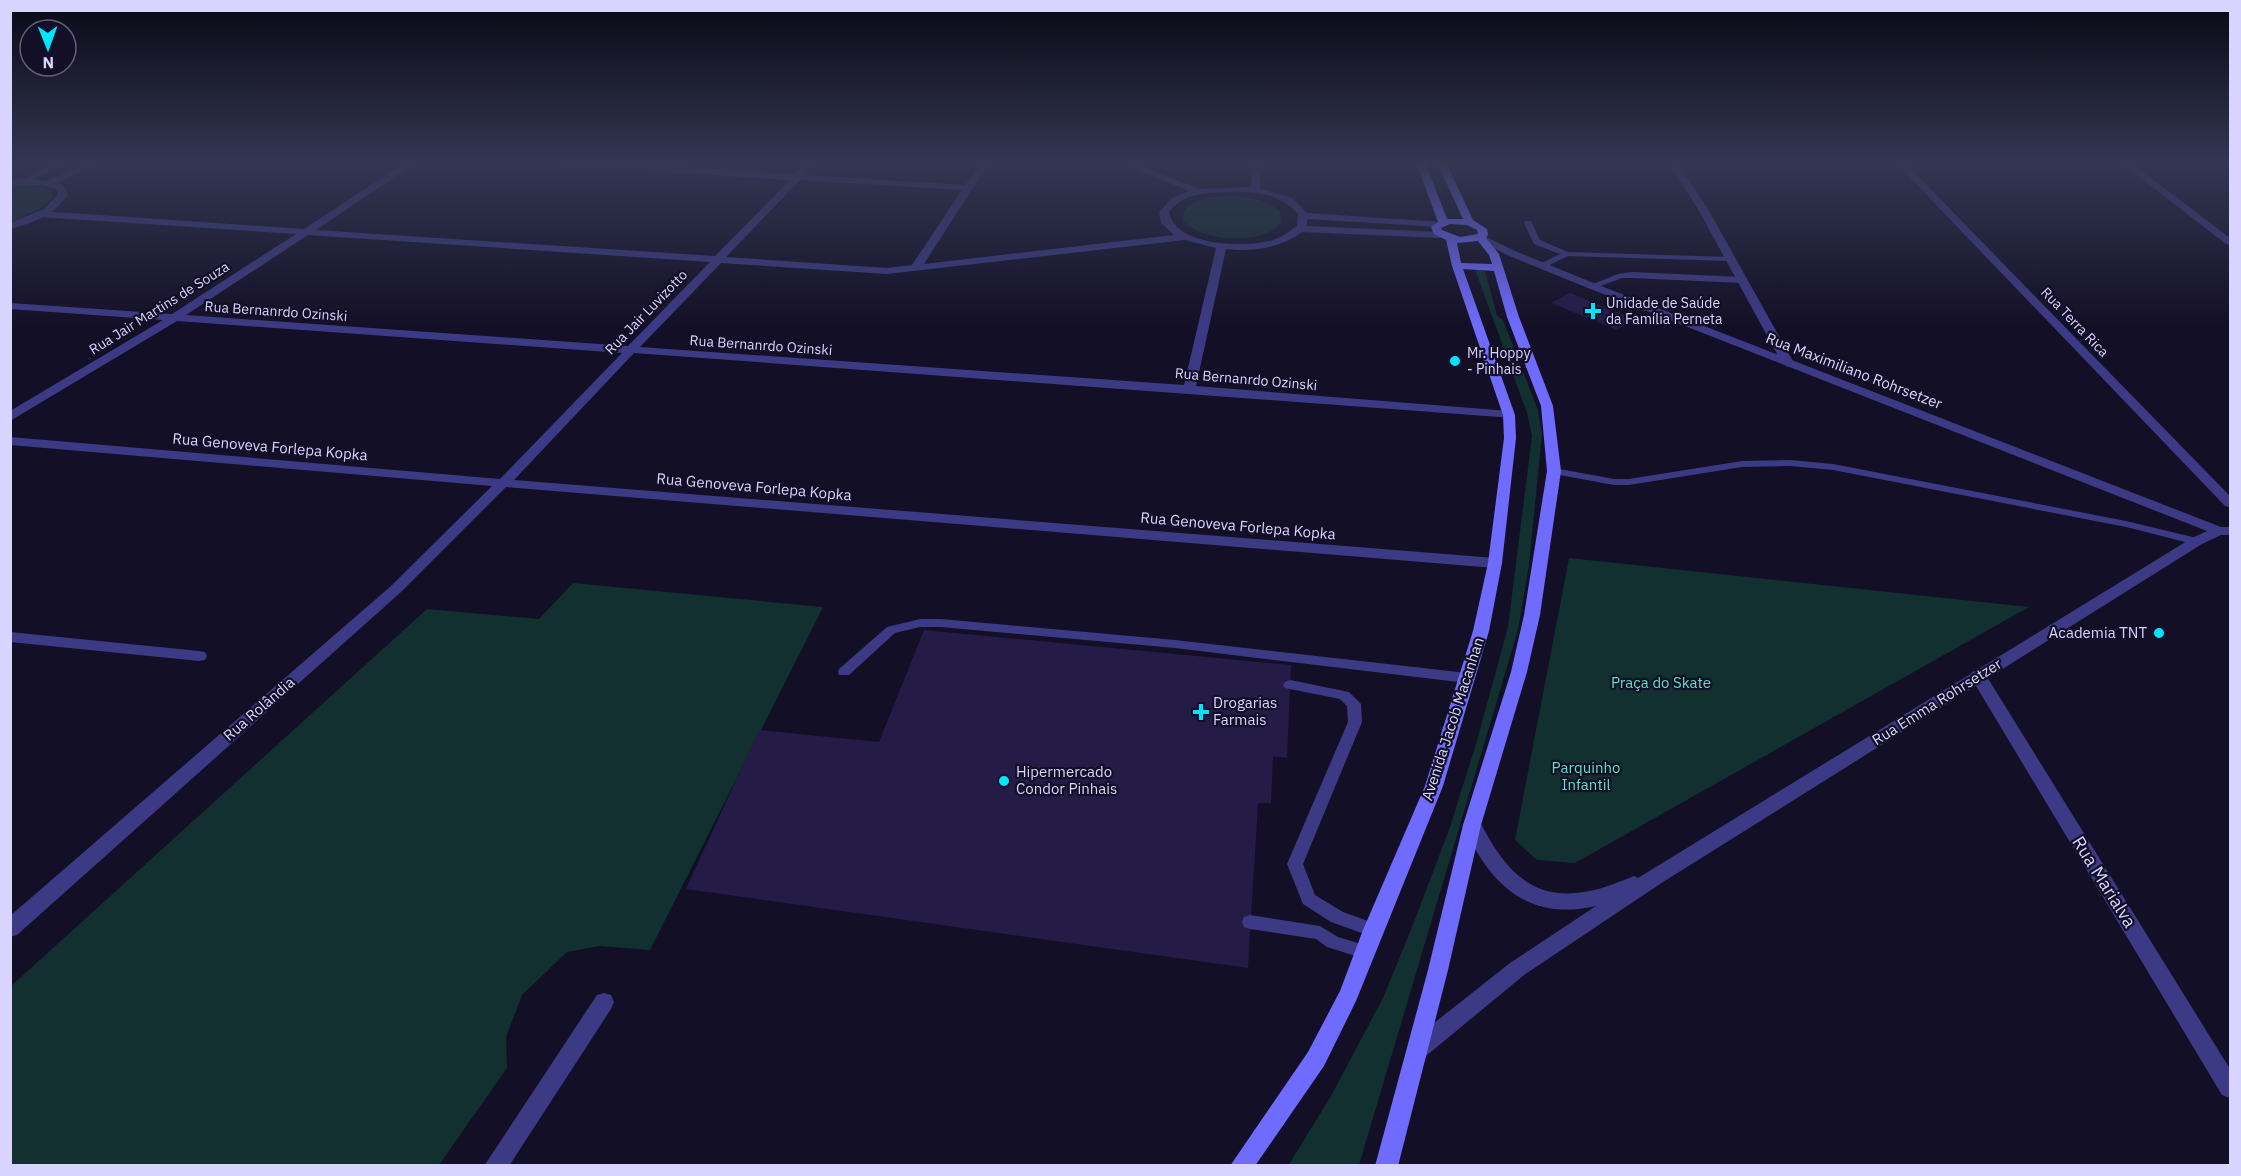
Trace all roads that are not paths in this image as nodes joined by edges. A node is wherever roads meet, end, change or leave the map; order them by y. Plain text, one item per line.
1 (1304, 216) edge
2 (33, 217) edge
3 (83, 217) edge
4 (329, 217) edge
5 (759, 217) edge
6 (949, 217) edge
7 (1163, 217) edge
8 (1321, 217) edge
9 (1439, 217) edge
10 (1467, 217) edge
11 (1707, 217) edge
12 (1952, 217) edge
13 (2197, 217) edge
14 (1469, 222) junction
15 (1441, 223) junction
16 (1528, 223) dead end
17 (10, 226) edge
18 (1300, 229) junction
19 (306, 232) junction
20 (1184, 237) junction
21 (1446, 237) junction
22 (1480, 237) junction
23 (2230, 242) edge
24 (1222, 246) junction
25 (1567, 255) junction
26 (1696, 258) junction
27 (718, 259) junction
28 (1730, 259) junction
29 (1457, 266) junction
30 (1543, 266) junction
31 (1497, 268) junction
32 (915, 269) junction
33 (1710, 279) junction
34 (1742, 280) junction
35 (1592, 286) junction
36 (10, 306) edge
37 (174, 318) junction
38 (629, 351) junction
39 (1788, 363) junction
40 (1189, 389) junction
41 (1509, 415) junction
42 (10, 417) edge
43 (10, 441) edge
44 (1554, 471) junction
45 (502, 483) junction
46 (2230, 503) edge
47 (2225, 531) edge
48 (2197, 541) junction
49 (1495, 563) junction
50 (10, 637) edge
51 (199, 656) dead end
52 (844, 672) dead end
53 (1978, 676) junction
54 (1467, 678) junction
55 (1290, 685) dead end
56 (1472, 825) junction
57 (1656, 876) junction
58 (1250, 922) dead end
59 (10, 929) edge
60 (1373, 930) junction
61 (1365, 952) junction
62 (604, 1002) dead end
63 (1418, 1049) junction
64 (2230, 1088) edge
65 (495, 1166) edge
66 (1241, 1166) edge
67 (1386, 1166) edge

1 - 18 street
2 - 17 street
3 - 19 street
4 - 19 street, Rua Jair Martins de Souza
5 - 27 street, Rua Jair Luvizotto
6 - 32 street
7 - 20 street
8 - 15 street
9 - 15 main road
10 - 14 main road
11 - 28 street
12 - 46 street, Rua Terra Rica
13 - 23 street
14 - 15 main road
14 - 22 main road
15 - 21 main road, Avenida Jacob Macanhan
16 - 25 lane
18 - 21 street
18 - 24 street
19 - 27 street
19 - 37 street, Rua Jair Martins de Souza
20 - 24 street
20 - 32 street
21 - 22 main road
21 - 29 main road, Avenida Jacob Macanhan
22 - 30 street, Rua Maximiliano Rohrsetzer
22 - 31 main road
24 - 40 street
25 - 26 lane
25 - 30 lane
26 - 28 lane
26 - 33 lane
27 - 32 street
27 - 38 street, Rua Jair Luvizotto
28 - 34 street
29 - 31 main road
29 - 41 main road, Avenida Jacob Macanhan
30 - 35 street, Rua Maximiliano Rohrsetzer
31 - 44 main road
33 - 34 lane
33 - 35 lane
34 - 39 street
35 - 39 street, Rua Maximiliano Rohrsetzer
36 - 37 street, Rua Bernanrdo Ozinski
37 - 38 street, Rua Bernanrdo Ozinski
37 - 42 street, Rua Jair Martins de Souza
38 - 40 street, Rua Bernanrdo Ozinski
38 - 45 street, Rua Jair Luvizotto
39 - 47 street, Rua Maximiliano Rohrsetzer
40 - 41 street, Rua Bernanrdo Ozinski
41 - 49 main road, Avenida Jacob Macanhan
43 - 45 street, Rua Genoveva Forlepa Kopka
44 - 48 lane
44 - 56 main road
45 - 49 street, Rua Genoveva Forlepa Kopka
45 - 59 street, Rua Rolândia
47 - 48 street, Rua Emma Rohrsetzer
48 - 53 street, Rua Emma Rohrsetzer
49 - 54 main road, Avenida Jacob Macanhan
50 - 51 street
52 - 54 lane
53 - 57 street, Rua Emma Rohrsetzer
53 - 64 street, Rua Marialva
54 - 60 main road, Avenida Jacob Macanhan
55 - 60 lane
56 - 57 street, Rua Emma Rohrsetzer
56 - 63 main road
57 - 63 street, Rua Emma Rohrsetzer
58 - 61 lane
60 - 61 main road, Avenida Jacob Macanhan
61 - 66 main road, Avenida Jacob Macanhan
62 - 65 street
63 - 67 main road

